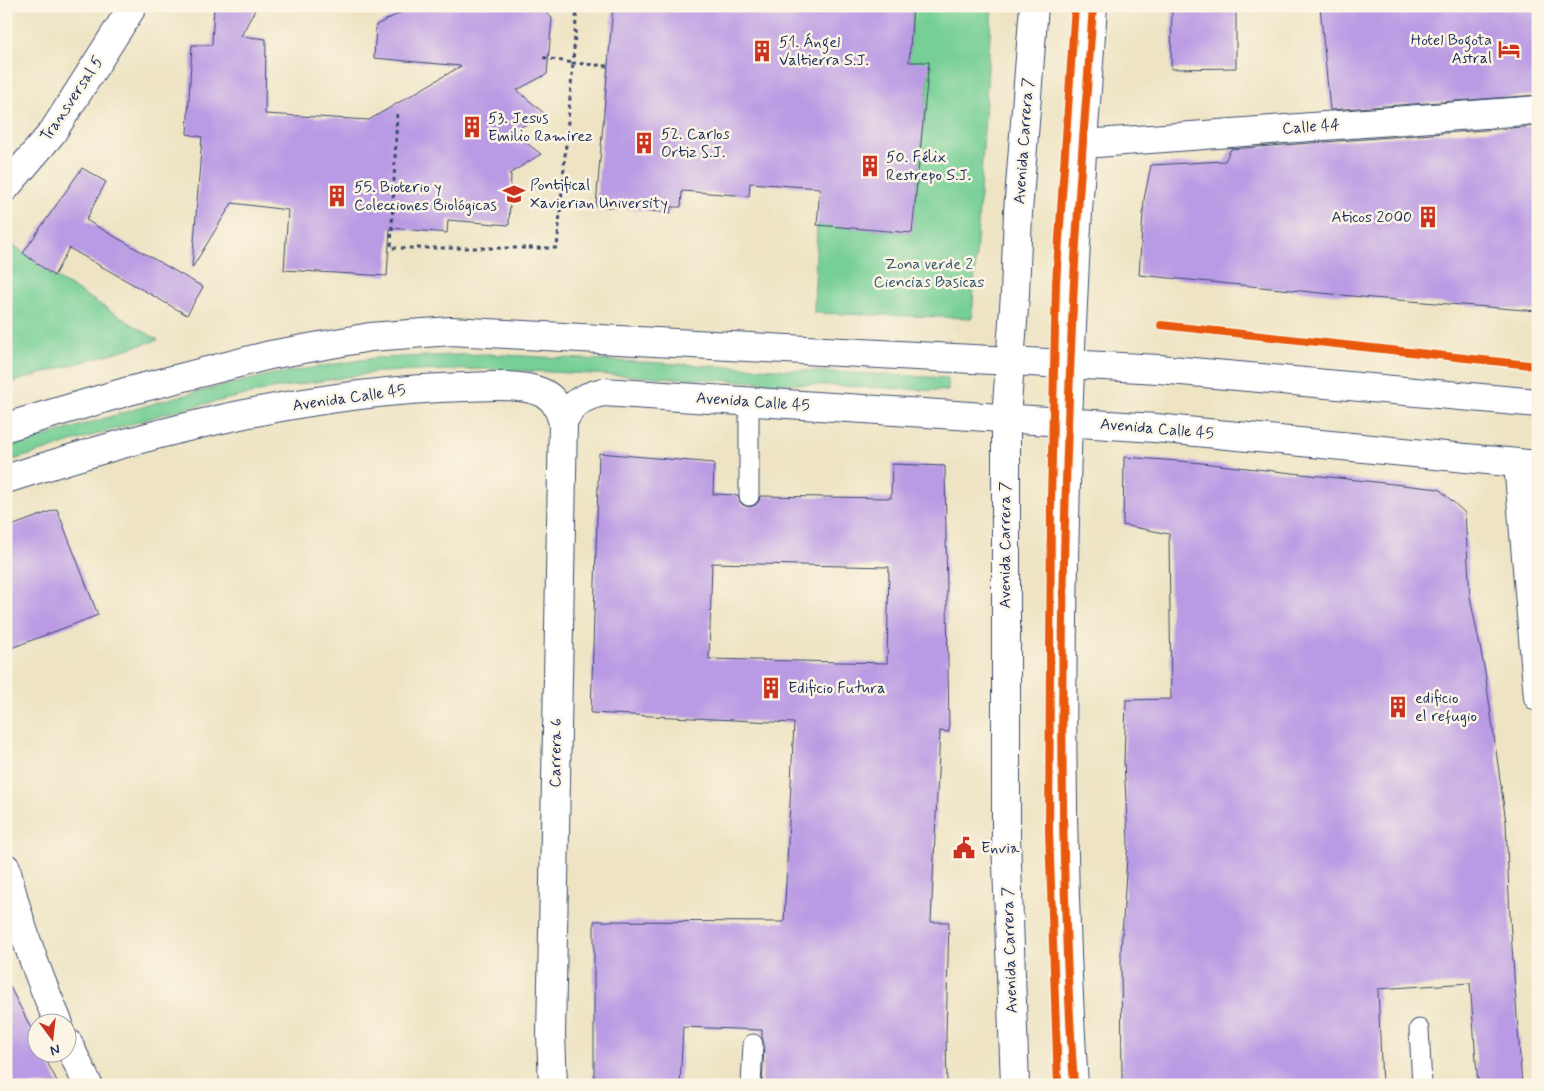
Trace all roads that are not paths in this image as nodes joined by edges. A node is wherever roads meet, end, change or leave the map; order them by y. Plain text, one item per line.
1 (133, 6) edge
2 (1034, 6) edge
3 (1093, 6) edge
4 (1538, 110) edge
5 (1084, 144) junction
6 (6, 188) edge
7 (1010, 361) junction
8 (1070, 364) junction
9 (749, 402) junction
10 (1538, 403) edge
11 (1006, 418) junction
12 (563, 422) junction
13 (1068, 422) junction
14 (6, 427) edge
15 (1528, 464) edge
16 (6, 479) edge
17 (749, 496) dead end
18 (1533, 586) edge
19 (1538, 696) edge
20 (8, 882) edge
21 (55, 1014) edge
22 (1419, 1029) dead end
23 (753, 1044) dead end
24 (78, 1064) edge
25 (88, 1085) edge
26 (553, 1085) edge
27 (751, 1085) edge
28 (1015, 1085) edge
29 (1074, 1085) edge
30 (1422, 1085) edge

1 - 6 main road, Transversal 5
2 - 7 main road, Avenida Carrera 7
3 - 5 main road
4 - 5 main road, Calle 44
5 - 8 main road
7 - 8 main road
7 - 11 main road, Avenida Carrera 7
7 - 14 main road
8 - 10 main road
8 - 13 main road
9 - 11 main road, Avenida Calle 45
9 - 12 main road, Avenida Calle 45
9 - 17 lane
11 - 13 main road, Avenida Calle 45
11 - 28 main road, Avenida Carrera 7
12 - 16 main road, Avenida Calle 45
12 - 26 main road, Carrera 6
13 - 15 main road, Avenida Calle 45
13 - 29 main road
15 - 18 main road
18 - 19 main road
20 - 21 main road
22 - 30 lane
23 - 27 lane
24 - 25 main road

